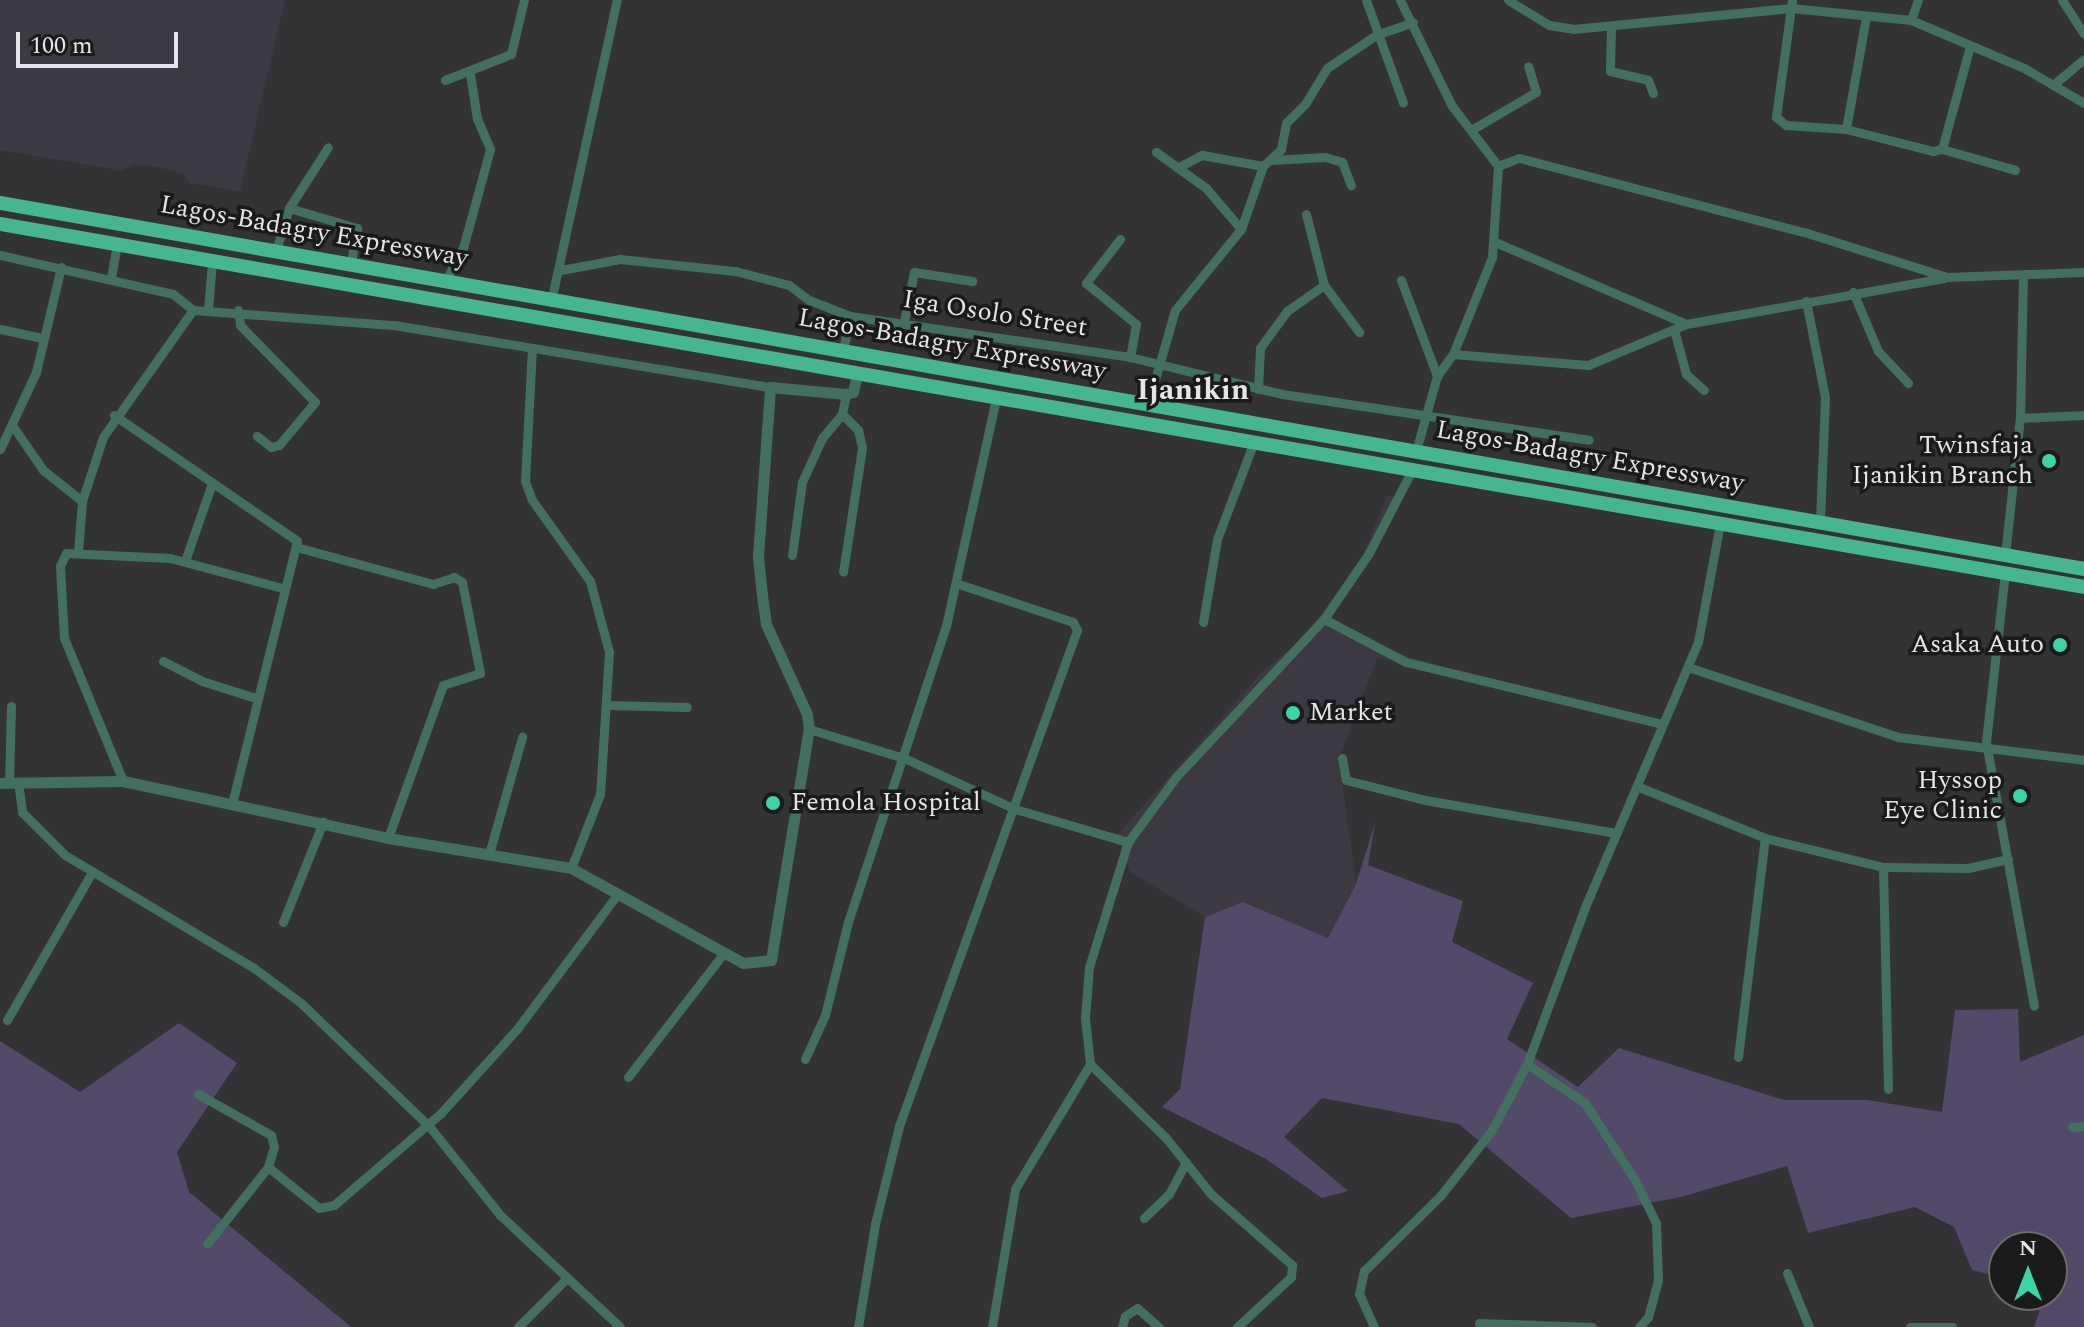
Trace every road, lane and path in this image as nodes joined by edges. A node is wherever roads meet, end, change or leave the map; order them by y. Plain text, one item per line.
1 (524, 0) edge
2 (617, 0) edge
3 (1366, 0) edge
4 (1400, 0) edge
5 (1508, 0) edge
6 (1918, 0) edge
7 (2062, 0) edge
8 (1792, 4) edge
9 (1866, 17) junction
10 (1911, 20) junction
11 (1413, 22) junction
12 (1611, 26) junction
13 (2084, 34) edge
14 (1376, 35) junction
15 (1970, 46) junction
16 (2084, 59) edge
17 (1528, 66) dead end
18 (470, 74) junction
19 (445, 80) dead end
20 (2053, 85) junction
21 (1653, 93) dead end
22 (1403, 103) dead end
23 (2084, 103) edge
24 (1846, 129) junction
25 (1471, 130) junction
26 (328, 147) dead end
27 (1942, 149) junction
28 (1156, 152) dead end
29 (1267, 163) junction
30 (1498, 166) junction
31 (1179, 167) junction
32 (2015, 170) dead end
33 (1351, 185) dead end
34 (0, 203) edge
35 (289, 208) junction
36 (1306, 214) dead end
37 (0, 224) edge
38 (1241, 229) junction
39 (1120, 239) dead end
40 (1495, 242) junction
41 (117, 245) junction
42 (276, 250) junction
43 (0, 255) edge
44 (212, 262) junction
45 (351, 263) junction
46 (61, 267) junction
47 (561, 270) junction
48 (2084, 272) edge
49 (1947, 277) junction
50 (111, 278) junction
51 (2023, 278) junction
52 (446, 280) junction
53 (1401, 280) dead end
54 (972, 281) dead end
55 (1324, 285) junction
56 (1853, 292) junction
57 (552, 297) junction
58 (1806, 301) junction
59 (208, 309) junction
60 (193, 310) junction
61 (238, 310) junction
62 (850, 316) junction
63 (904, 321) junction
64 (1686, 324) junction
65 (0, 329) edge
66 (1674, 330) junction
67 (1359, 332) dead end
68 (42, 338) junction
69 (532, 348) junction
70 (843, 351) junction
71 (1453, 354) junction
72 (1130, 357) junction
73 (1158, 366) junction
74 (857, 375) junction
75 (1437, 376) junction
76 (1908, 383) dead end
77 (770, 387) junction
78 (1258, 389) junction
79 (1704, 390) dead end
80 (846, 394) junction
81 (996, 398) junction
82 (1148, 404) junction
83 (842, 414) junction
84 (114, 415) junction
85 (2083, 416) edge
86 (1428, 418) junction
87 (2020, 418) junction
88 (12, 425) junction
89 (257, 436) dead end
90 (1589, 440) dead end
91 (1253, 444) junction
92 (0, 449) edge
93 (1416, 451) junction
94 (1412, 470) junction
95 (212, 483) junction
96 (82, 501) junction
97 (1720, 523) junction
98 (1820, 523) junction
99 (296, 547) junction
100 (78, 552) junction
101 (792, 555) dead end
102 (2005, 555) junction
103 (185, 561) junction
104 (2084, 569) edge
105 (843, 572) dead end
106 (2005, 572) junction
107 (956, 583) junction
108 (2084, 587) edge
109 (282, 588) junction
110 (1324, 619) junction
111 (1203, 622) dead end
112 (163, 661) dead end
113 (1688, 667) junction
114 (256, 698) junction
115 (609, 705) junction
116 (11, 706) dead end
117 (687, 707) dead end
118 (1662, 724) junction
119 (809, 729) junction
120 (522, 737) dead end
121 (1988, 749) junction
122 (904, 758) junction
123 (1342, 758) dead end
124 (2084, 760) edge
125 (123, 781) junction
126 (9, 783) edge
127 (1639, 787) junction
128 (232, 803) junction
129 (1015, 809) junction
130 (323, 822) junction
131 (1616, 833) junction
132 (388, 838) junction
133 (1765, 838) junction
134 (1128, 842) junction
135 (489, 854) junction
136 (2008, 859) junction
137 (1883, 867) junction
138 (571, 868) junction
139 (92, 872) junction
140 (616, 896) junction
141 (283, 922) dead end
142 (724, 953) junction
143 (2034, 1006) dead end
144 (7, 1020) dead end
145 (1738, 1057) dead end
146 (805, 1059) dead end
147 (1090, 1064) junction
148 (1527, 1064) junction
149 (628, 1077) dead end
150 (1888, 1089) dead end
151 (198, 1094) dead end
152 (429, 1126) junction
153 (2084, 1126) edge
154 (2072, 1127) dead end
155 (1186, 1162) junction
156 (268, 1167) junction
157 (1144, 1218) dead end
158 (207, 1244) dead end
159 (1787, 1273) dead end
160 (566, 1279) junction
161 (1479, 1323) dead end
162 (518, 1327) edge
163 (620, 1327) edge
164 (858, 1327) edge
165 (992, 1327) edge
166 (1122, 1327) edge
167 (1159, 1327) edge
168 (1237, 1327) edge
169 (1374, 1327) edge
170 (1592, 1327) edge
171 (1639, 1327) edge
172 (1809, 1327) edge
173 (1910, 1327) edge
174 (1952, 1327) edge

1 - 18 street
2 - 47 street
3 - 14 street
4 - 11 street
5 - 12 street
6 - 10 street
7 - 13 street
8 - 9 street
8 - 12 street
8 - 24 street
9 - 10 street
9 - 24 street
10 - 15 street
11 - 14 street
11 - 25 street
12 - 21 street
14 - 22 street
14 - 29 street
15 - 20 street
15 - 27 street
16 - 20 street
17 - 25 street
18 - 19 street
18 - 52 street
20 - 23 street
24 - 27 street
25 - 30 street
26 - 35 street
27 - 32 street
28 - 31 street
29 - 31 street
29 - 33 street
29 - 38 street
30 - 40 street
30 - 49 street
31 - 38 street
34 - 42 highway, Lagos-Badagry Expressway
35 - 42 street
35 - 45 street
36 - 55 street
37 - 41 highway, Lagos-Badagry Expressway
38 - 73 street
39 - 72 street
40 - 64 street
40 - 71 street
41 - 44 highway, Lagos-Badagry Expressway
41 - 50 street
42 - 45 highway, Lagos-Badagry Expressway
43 - 46 street
44 - 59 street
44 - 74 highway, Lagos-Badagry Expressway
45 - 52 highway, Lagos-Badagry Expressway
46 - 50 street
46 - 68 street
47 - 57 street
47 - 62 street, Iga Osolo Street
48 - 51 street
49 - 51 street
49 - 56 street
50 - 60 street
51 - 87 street
52 - 57 highway, Lagos-Badagry Expressway
53 - 75 street
54 - 63 street
55 - 67 street
55 - 78 street
56 - 58 street
56 - 76 street
57 - 70 highway, Lagos-Badagry Expressway
58 - 64 street
58 - 98 street
59 - 60 street
59 - 61 street
60 - 84 street
61 - 69 street
61 - 89 street
62 - 63 street, Iga Osolo Street
62 - 70 street
63 - 72 street, Iga Osolo Street
64 - 66 street
65 - 68 street
66 - 71 street
66 - 79 street
68 - 88 street
69 - 77 street
69 - 115 street
70 - 82 highway, Lagos-Badagry Expressway
71 - 75 street
72 - 73 street, Iga Osolo Street
73 - 78 street, Iga Osolo Street
73 - 82 street
74 - 80 street
74 - 81 highway, Lagos-Badagry Expressway
75 - 86 street
77 - 80 street
77 - 119 street
78 - 86 street, Iga Osolo Street
80 - 83 street
81 - 91 highway, Lagos-Badagry Expressway
81 - 107 street
82 - 93 highway, Lagos-Badagry Expressway
83 - 101 street
83 - 105 street
84 - 95 street
84 - 96 street
85 - 87 street
86 - 90 street, Iga Osolo Street
86 - 93 street
87 - 102 street
88 - 92 street
88 - 96 street
91 - 94 highway, Lagos-Badagry Expressway
91 - 111 street
93 - 98 highway, Lagos-Badagry Expressway
94 - 97 highway, Lagos-Badagry Expressway
94 - 110 street
95 - 99 street
95 - 103 street
96 - 100 street
97 - 106 highway, Lagos-Badagry Expressway
97 - 113 street
98 - 102 highway, Lagos-Badagry Expressway
99 - 109 street
99 - 132 street
100 - 103 street
100 - 125 street
102 - 104 highway, Lagos-Badagry Expressway
103 - 109 street
106 - 108 highway, Lagos-Badagry Expressway
106 - 121 street
107 - 122 street
107 - 129 street
109 - 114 street
110 - 118 street
110 - 134 street
112 - 114 street
113 - 118 street
113 - 121 street
114 - 128 street
115 - 117 street
115 - 138 street
116 - 126 street
118 - 127 street
119 - 122 street
119 - 142 street
120 - 135 street
121 - 124 street
121 - 136 street
122 - 129 street
122 - 146 street
123 - 131 street
125 - 126 street
125 - 128 street
126 - 139 street
127 - 131 street
127 - 133 street
128 - 130 street
129 - 134 street
129 - 164 street
130 - 132 street
130 - 141 street
131 - 148 street
132 - 135 street
133 - 137 street
133 - 145 street
134 - 147 street
135 - 138 street
136 - 137 street
136 - 143 street
137 - 150 street
138 - 140 street
139 - 144 street
139 - 152 street
140 - 142 street
140 - 152 street
142 - 149 street
147 - 155 street
147 - 165 street
148 - 169 street
148 - 171 street
151 - 156 street
152 - 156 street
152 - 160 street
153 - 154 street
155 - 157 street
155 - 168 street
156 - 158 street
159 - 172 street
160 - 162 street
160 - 163 street
161 - 170 street
166 - 167 street
173 - 174 street

